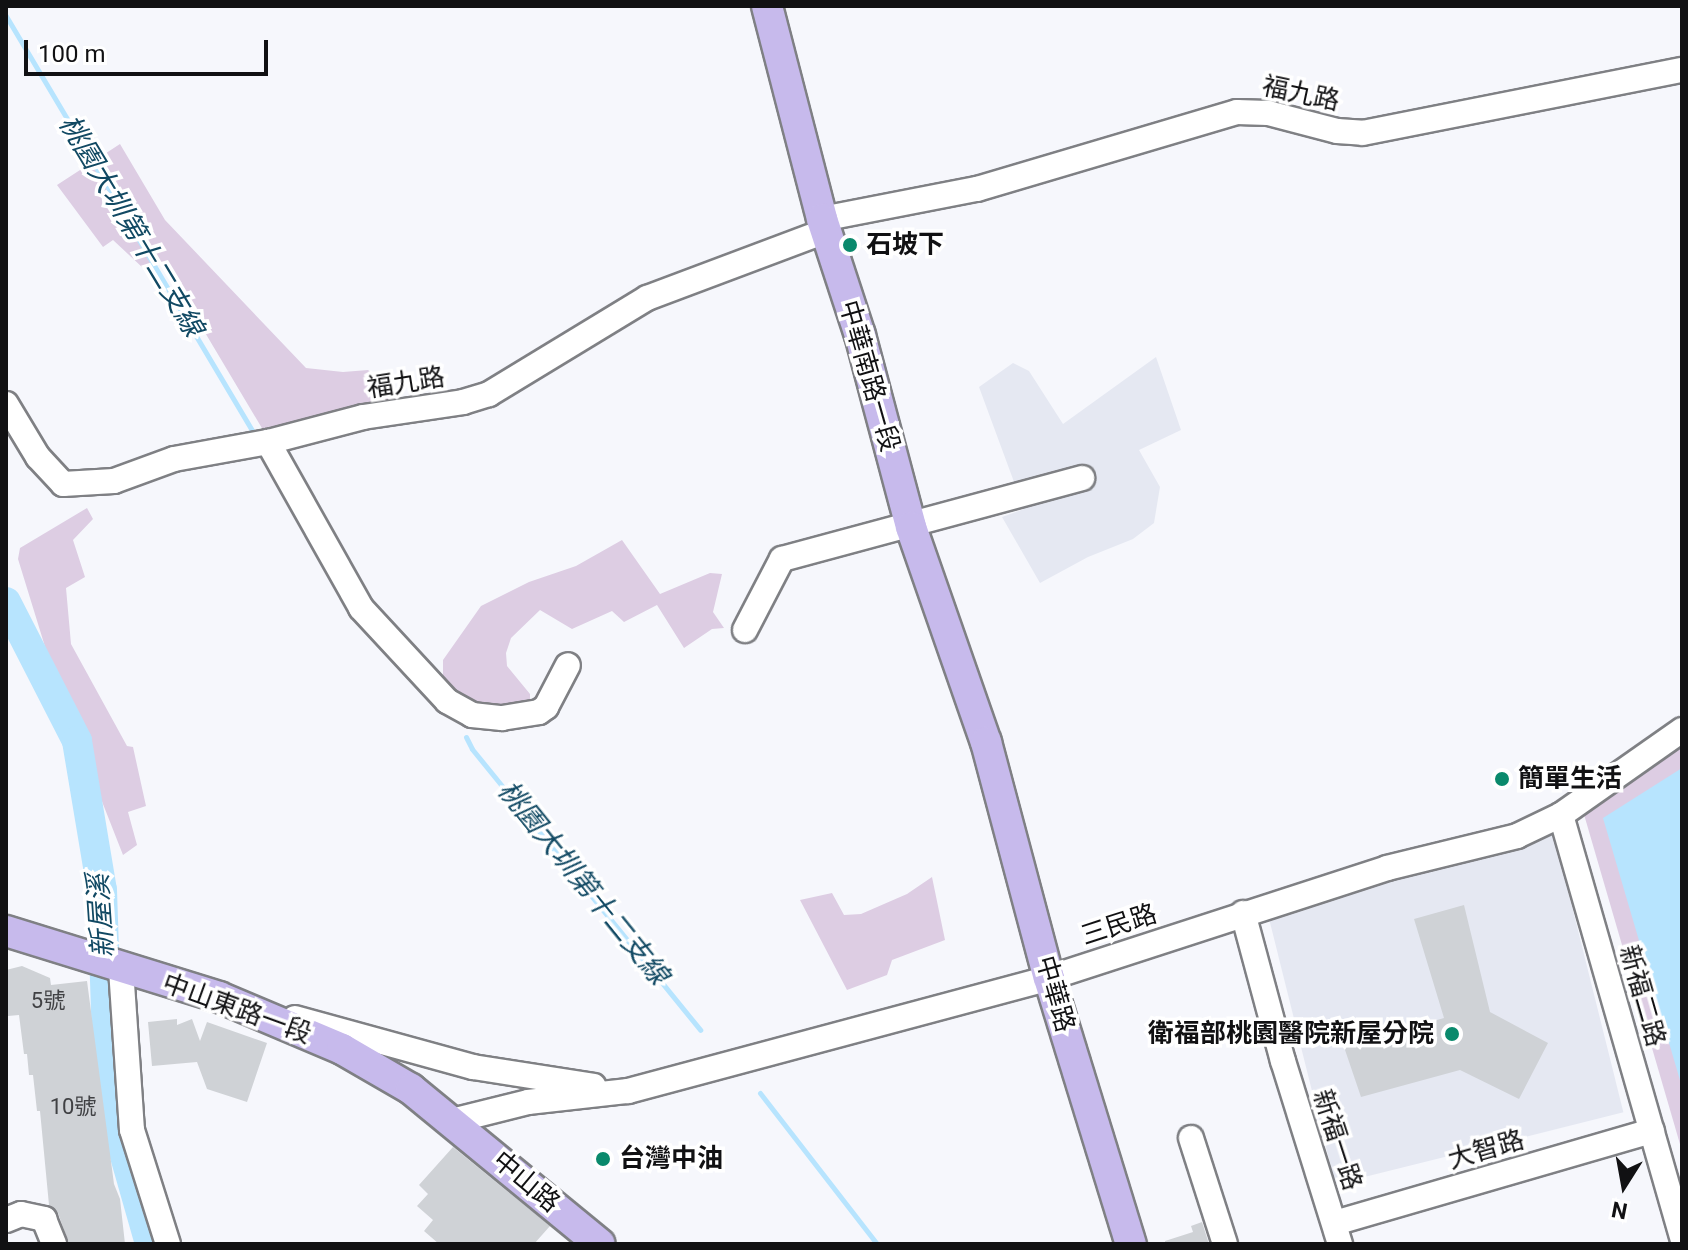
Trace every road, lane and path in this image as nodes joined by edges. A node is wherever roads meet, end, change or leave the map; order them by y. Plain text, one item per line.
1 (767, 6) edge
2 (1682, 70) edge
3 (824, 225) junction
4 (6, 404) edge
5 (268, 442) junction
6 (1082, 478) dead end
7 (911, 527) junction
8 (745, 630) dead end
9 (568, 665) dead end
10 (1682, 730) edge
11 (986, 742) joint
12 (1561, 815) junction
13 (1243, 913) junction
14 (6, 931) edge
15 (120, 969) junction
16 (1049, 978) junction
17 (219, 997) junction
18 (628, 1091) junction
19 (452, 1121) junction
20 (1652, 1131) junction
21 (1191, 1138) dead end
22 (6, 1220) edge
23 (1337, 1234) edge
24 (1682, 1238) edge
25 (54, 1244) edge
26 (168, 1244) edge
27 (600, 1244) edge
28 (1131, 1244) edge
29 (1225, 1244) edge

1 - 3 main road, 中華南路一段
2 - 3 street, 福九路
3 - 5 street, 福九路
3 - 7 main road, 中華南路一段
4 - 5 street, 福九路
5 - 9 street
6 - 7 street
7 - 8 street
7 - 11 main road, 中華南路一段
10 - 12 street, 三民路
11 - 16 main road, 中華路
12 - 13 street, 三民路
12 - 20 street, 新福二路
13 - 16 street, 三民路
13 - 23 street, 新福一路
14 - 15 main road, 中山東路一段
15 - 17 main road, 中山東路一段
15 - 26 street
16 - 18 street, 三民路
16 - 28 main road, 中華路
17 - 18 street
17 - 19 main road, 中山東路一段
18 - 19 street, 三民路
19 - 27 main road, 中山路
20 - 23 street, 大智路
20 - 24 street, 新福二路
21 - 29 street
22 - 25 street

